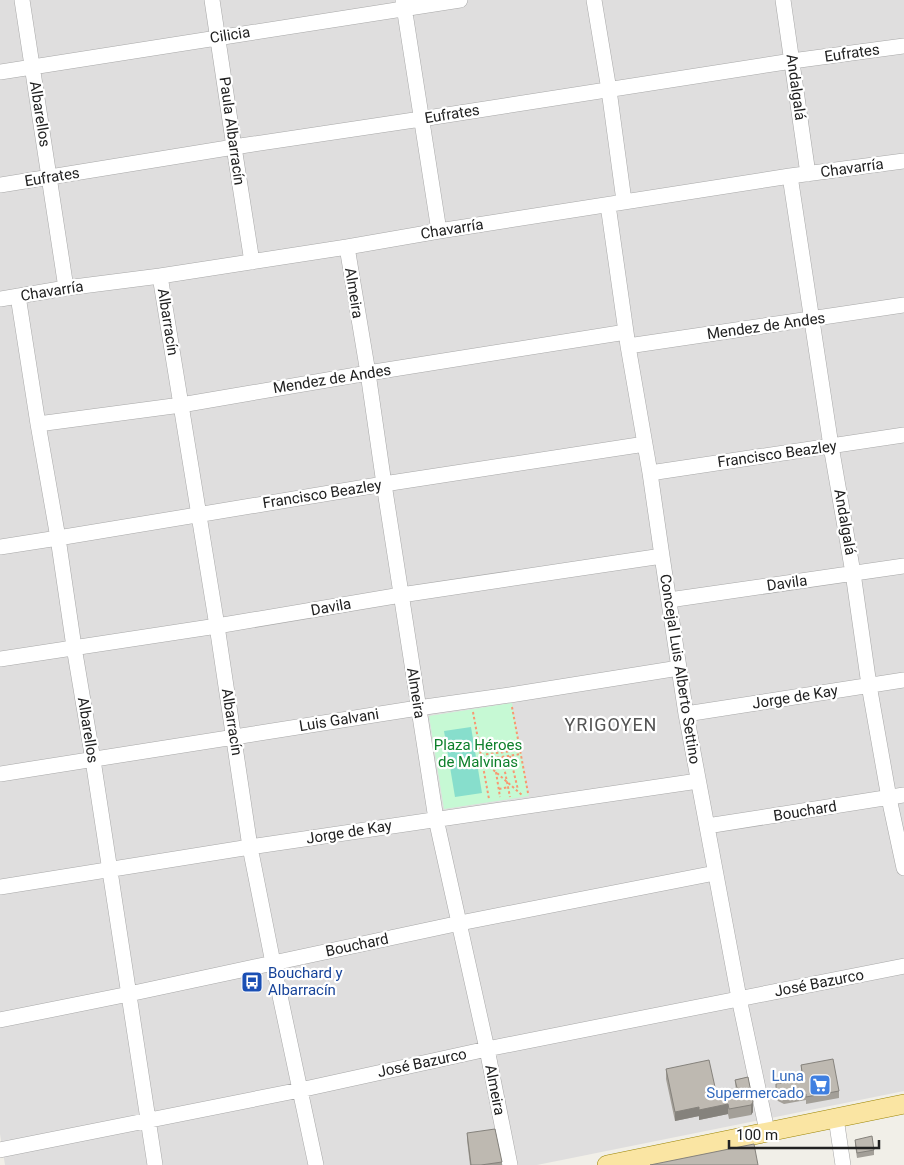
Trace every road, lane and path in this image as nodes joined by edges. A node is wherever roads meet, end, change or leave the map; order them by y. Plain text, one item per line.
1 (22, 0) edge
2 (212, 0) edge
3 (460, 0) edge
4 (594, 0) edge
5 (783, 0) edge
6 (403, 5) edge
7 (218, 37) junction
8 (904, 46) edge
9 (792, 61) junction
10 (32, 67) junction
11 (0, 72) edge
12 (609, 90) junction
13 (421, 119) junction
14 (234, 147) junction
15 (904, 161) edge
16 (808, 174) junction
17 (790, 176) junction
18 (50, 178) junction
19 (0, 185) edge
20 (624, 201) junction
21 (608, 205) junction
22 (439, 231) junction
23 (347, 247) junction
24 (252, 262) junction
25 (160, 276) junction
26 (66, 288) junction
27 (18, 296) junction
28 (0, 299) edge
29 (904, 305) edge
30 (812, 319) junction
31 (627, 339) junction
32 (368, 373) junction
33 (181, 404) junction
34 (38, 424) junction
35 (904, 435) edge
36 (645, 444) junction
37 (831, 446) junction
38 (650, 473) junction
39 (384, 484) junction
40 (199, 514) junction
41 (58, 538) junction
42 (0, 547) edge
43 (662, 556) junction
44 (904, 566) edge
45 (853, 573) junction
46 (401, 595) junction
47 (669, 600) junction
48 (217, 626) junction
49 (74, 647) junction
50 (0, 659) edge
51 (679, 668) junction
52 (904, 680) edge
53 (869, 685) junction
54 (510, 695) junction
55 (471, 701) junction
56 (418, 708) junction
57 (686, 714) junction
58 (234, 737) junction
59 (520, 750) junction
60 (521, 754) junction
61 (481, 756) junction
62 (510, 756) junction
63 (502, 757) junction
64 (92, 760) junction
65 (482, 760) junction
66 (496, 772) junction
67 (0, 774) edge
68 (698, 781) junction
69 (508, 783) junction
70 (509, 788) junction
71 (499, 789) junction
72 (904, 795) edge
73 (888, 798) junction
74 (515, 804) junction
75 (436, 819) junction
76 (706, 826) junction
77 (250, 847) junction
78 (904, 868) edge
79 (110, 870) junction
80 (715, 873) junction
81 (0, 887) edge
82 (460, 923) junction
83 (273, 963) junction
84 (904, 966) edge
85 (128, 994) junction
86 (739, 998) junction
87 (0, 1020) edge
88 (487, 1049) junction
89 (300, 1090) junction
90 (904, 1104) edge
91 (836, 1118) junction
92 (149, 1120) junction
93 (767, 1131) junction
94 (0, 1150) edge
95 (629, 1163) edge
96 (155, 1165) edge
97 (316, 1165) edge
98 (510, 1165) edge
99 (607, 1165) edge
100 (843, 1165) edge

1 - 10 street, Albarellos
2 - 7 street, Paula Albarracín
3 - 6 street, Cilicia
4 - 12 street
5 - 9 street, Andalgalá
6 - 7 street, Cilicia
6 - 13 street
7 - 10 street, Cilicia
7 - 14 street, Paula Albarracín
8 - 9 street, Eufrates
9 - 12 street, Eufrates
9 - 16 street, Andalgalá
10 - 11 street, Cilicia
10 - 18 street, Albarellos
12 - 13 street, Eufrates
12 - 20 street
13 - 14 street, Eufrates
13 - 22 street
14 - 18 street, Eufrates
14 - 24 street, Paula Albarracín
15 - 16 street, Chavarría
16 - 17 street, Chavarría
17 - 20 street, Chavarría
17 - 30 street, Andalgalá
18 - 19 street, Eufrates
18 - 26 street, Albarellos
20 - 21 street, Chavarría
21 - 22 street, Chavarría
21 - 31 street, Concejal Luis Alberto Settino
22 - 23 street, Chavarría
23 - 24 street, Chavarría
23 - 32 street, Almeira
24 - 25 street, Chavarría
25 - 26 street, Chavarría
25 - 33 street, Albarracín
26 - 27 street, Chavarría
27 - 28 street, Chavarría
27 - 34 street, Albarellos
29 - 30 street, Mendez de Andes
30 - 31 street, Mendez de Andes
30 - 37 street, Andalgalá
31 - 32 street, Mendez de Andes
31 - 36 street, Concejal Luis Alberto Settino
32 - 33 street, Mendez de Andes
32 - 39 street, Almeira
33 - 34 street, Mendez de Andes
33 - 40 street, Albarracín
34 - 41 street, Albarellos
35 - 37 street, Francisco Beazley
36 - 38 street, Concejal Luis Alberto Settino
36 - 39 street, Francisco Beazley
37 - 38 street, Francisco Beazley
37 - 45 street, Andalgalá
38 - 43 street, Concejal Luis Alberto Settino
39 - 40 street, Francisco Beazley
39 - 46 street, Almeira
40 - 41 street, Francisco Beazley
40 - 48 street, Albarracín
41 - 42 street, Francisco Beazley
41 - 49 street, Albarellos
43 - 46 street, Davila
43 - 47 street, Concejal Luis Alberto Settino
44 - 45 street, Davila
45 - 47 street, Davila
45 - 53 street, Andalgalá
46 - 48 street, Davila
46 - 56 street, Almeira
47 - 51 street, Concejal Luis Alberto Settino
48 - 49 street, Davila
48 - 58 street, Albarracín
49 - 50 street, Davila
49 - 64 street, Albarellos
51 - 54 street, Luis Galvani
51 - 57 street, Concejal Luis Alberto Settino
52 - 53 street, Jorge de Kay
53 - 57 street, Jorge de Kay
53 - 73 street, Andalgalá
54 - 55 street, Luis Galvani
54 - 59 path
55 - 56 street, Luis Galvani
55 - 61 path
56 - 58 street, Luis Galvani
56 - 75 street, Almeira
57 - 68 street, Concejal Luis Alberto Settino
58 - 64 street, Luis Galvani
58 - 77 street, Albarracín
59 - 60 path
59 - 61 path
60 - 62 path
60 - 74 path
61 - 65 path
62 - 63 path
62 - 74 path
63 - 65 path
63 - 69 path
64 - 67 street, Luis Galvani
64 - 79 street, Albarellos
65 - 66 path
65 - 74 path
66 - 69 path
66 - 71 path
68 - 74 street, Jorge de Kay
68 - 76 street, Concejal Luis Alberto Settino
69 - 70 path
69 - 74 path
70 - 71 path
70 - 74 path
71 - 74 path
72 - 73 street, Bouchard
73 - 76 street, Bouchard
73 - 78 street, Andalgalá
74 - 75 street, Jorge de Kay
75 - 77 street, Jorge de Kay
75 - 82 street, Almeira
76 - 80 street, Concejal Luis Alberto Settino
77 - 79 street, Jorge de Kay
77 - 83 street, Albarracín
79 - 81 street, Jorge de Kay
79 - 85 street, Albarellos
80 - 82 street, Bouchard
80 - 86 street, Concejal Luis Alberto Settino
82 - 83 street, Bouchard
82 - 88 street, Almeira
83 - 85 street, Bouchard
83 - 89 street, Albarracín
84 - 86 street, José Bazurco
85 - 87 street, Bouchard
85 - 92 street, Albarellos
86 - 88 street, José Bazurco
86 - 93 street, Concejal Luis Alberto Settino
88 - 89 street, José Bazurco
88 - 98 street, Almeira
89 - 92 street, José Bazurco
89 - 97 street, Albarracín
90 - 91 main road
91 - 93 main road
91 - 100 street
92 - 94 street, José Bazurco
92 - 96 street, Albarellos
93 - 95 main road
95 - 99 main road

